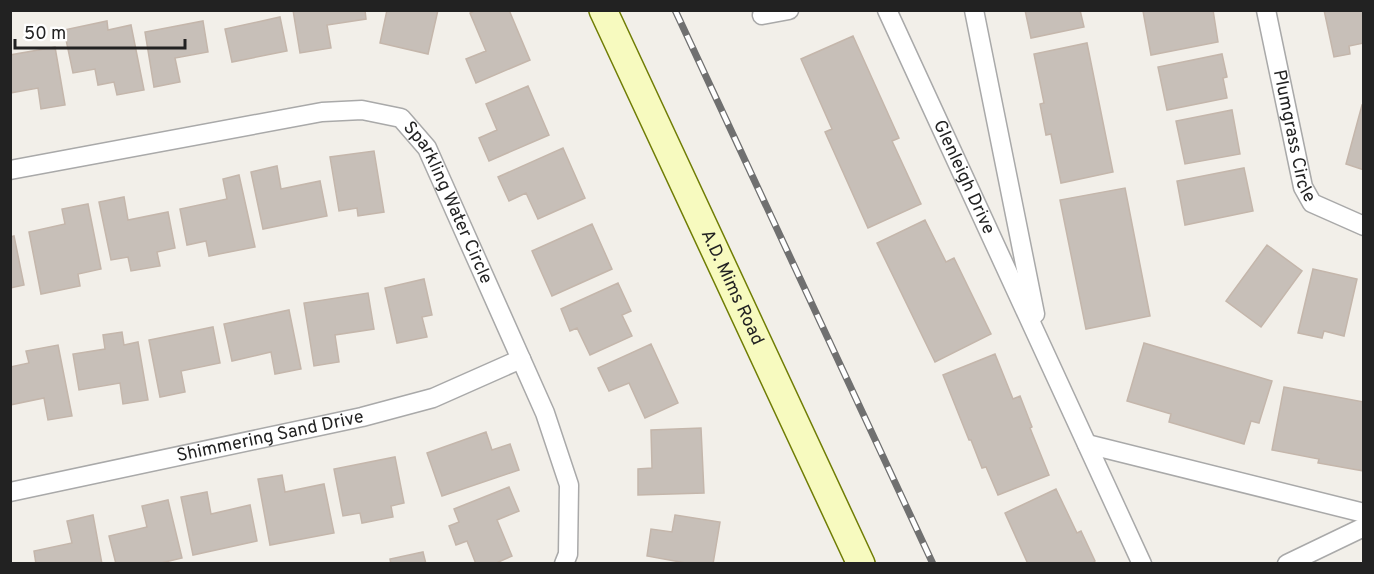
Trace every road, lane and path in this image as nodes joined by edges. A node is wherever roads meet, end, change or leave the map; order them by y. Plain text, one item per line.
1 (603, 10) edge
2 (789, 10) edge
3 (887, 10) edge
4 (974, 10) edge
5 (1266, 10) edge
6 (762, 15) dead end
7 (10, 170) edge
8 (1364, 226) edge
9 (1041, 345) junction
10 (521, 359) junction
11 (1087, 444) junction
12 (10, 492) edge
13 (1364, 513) edge
14 (1364, 527) edge
15 (564, 564) edge
16 (861, 564) edge
17 (1142, 564) edge
18 (1287, 564) edge

1 - 16 street, A.D. Mims Road
2 - 6 street
3 - 9 street, Glenleigh Drive
4 - 9 street, Glenleigh Drive
5 - 8 street, Plumgrass Circle
7 - 10 street, Sparkling Water Circle
9 - 11 street, Glenleigh Drive
10 - 12 street, Shimmering Sand Drive
10 - 15 street, Sparkling Water Circle
11 - 13 street
11 - 17 street, Glenleigh Drive
14 - 18 street

